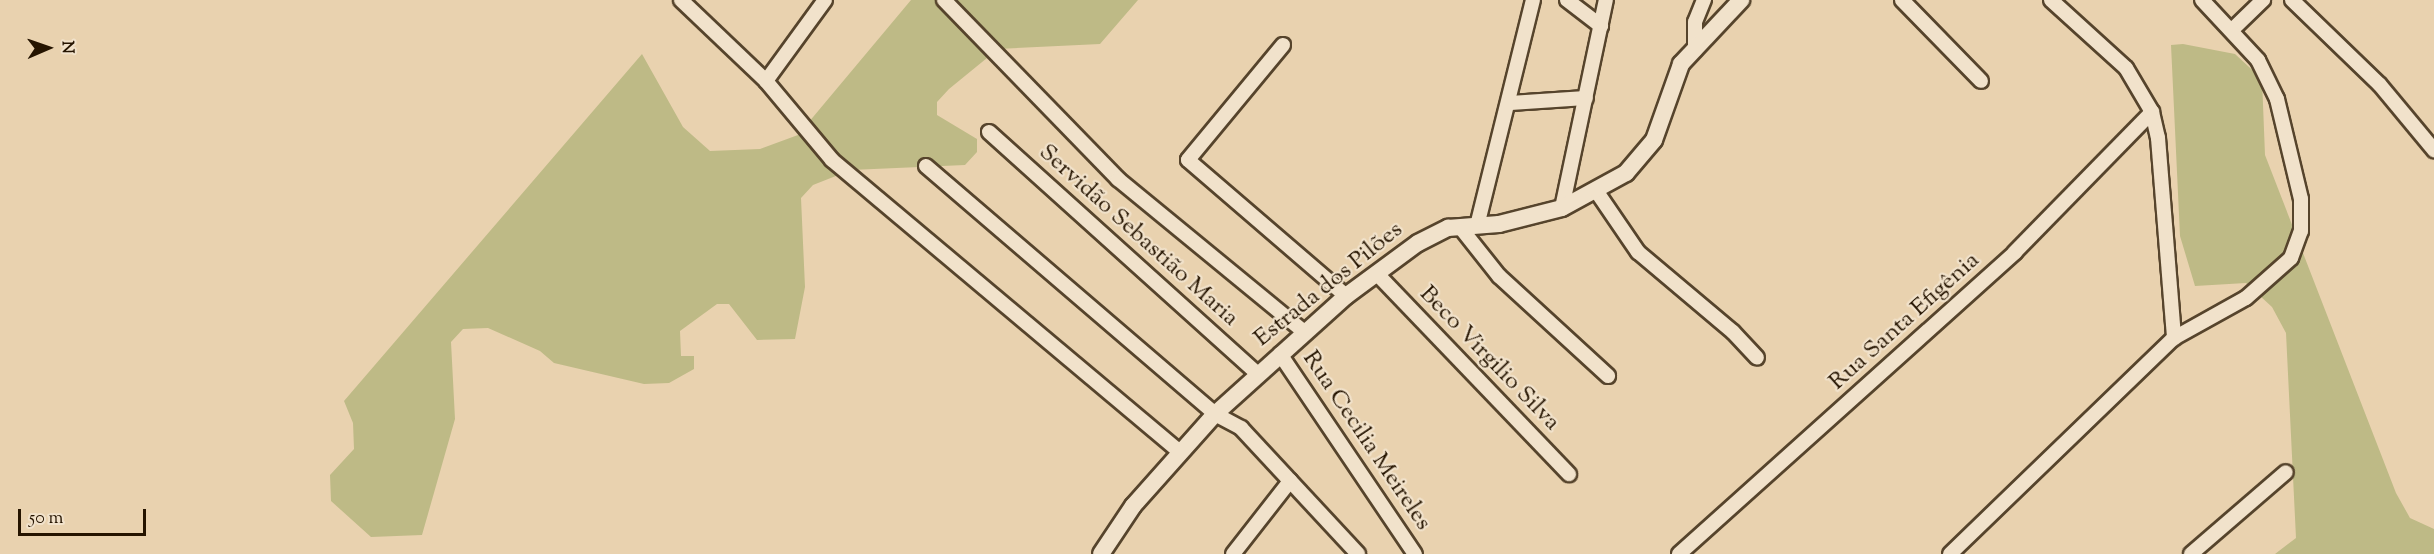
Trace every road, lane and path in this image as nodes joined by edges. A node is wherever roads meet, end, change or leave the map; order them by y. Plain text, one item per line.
1 (681, 0) edge
2 (825, 0) edge
3 (944, 0) edge
4 (1533, 0) edge
5 (1567, 0) edge
6 (1606, 0) edge
7 (1704, 0) edge
8 (1741, 0) edge
9 (1902, 0) edge
10 (2050, 0) edge
11 (2202, 0) edge
12 (2262, 0) edge
13 (2292, 0) edge
14 (1601, 26) junction
15 (2232, 29) junction
16 (1283, 45) dead end
17 (1695, 50) junction
18 (766, 81) junction
19 (1982, 81) dead end
20 (1586, 98) junction
21 (1510, 103) junction
22 (2152, 112) junction
23 (989, 132) dead end
24 (2434, 150) edge
25 (926, 166) dead end
26 (1597, 192) junction
27 (1562, 208) junction
28 (1469, 227) junction
29 (1378, 275) junction
30 (1346, 296) junction
31 (1304, 332) junction
32 (2174, 338) junction
33 (1280, 354) junction
34 (1757, 358) dead end
35 (1257, 374) junction
36 (1608, 376) dead end
37 (1215, 414) junction
38 (1180, 452) junction
39 (2286, 472) dead end
40 (1569, 474) dead end
41 (1290, 481) junction
42 (1101, 554) edge
43 (1233, 554) edge
44 (1358, 554) edge
45 (1415, 554) edge
46 (1679, 554) edge
47 (1950, 554) edge
48 (2191, 554) edge

1 - 18 street
2 - 18 street
3 - 31 street
4 - 21 street
5 - 14 street
6 - 14 street
7 - 17 street
8 - 17 street, Estrada dos Pilões
9 - 19 street
10 - 22 street
11 - 15 street
12 - 15 street
13 - 24 street
14 - 20 street
15 - 32 street
16 - 30 street
17 - 26 street, Estrada dos Pilões
18 - 38 street
20 - 21 street
20 - 27 street
21 - 28 street
22 - 32 street
22 - 46 street, Rua Santa Efigênia
23 - 35 street, Servidão Sebastião Maria
25 - 37 street
26 - 27 street, Estrada dos Pilões
26 - 34 street
27 - 28 street, Estrada dos Pilões
28 - 29 street, Estrada dos Pilões
28 - 36 street
29 - 30 street, Estrada dos Pilões
29 - 40 street, Beco Virgilio Silva
30 - 31 street, Estrada dos Pilões
31 - 33 street, Estrada dos Pilões
32 - 47 street
33 - 35 street, Estrada dos Pilões
33 - 45 street, Rua Cecilia Meireles
35 - 37 street, Estrada dos Pilões
37 - 38 street, Estrada dos Pilões
37 - 41 street
38 - 42 street, Estrada dos Pilões
39 - 48 street
41 - 43 street
41 - 44 street

